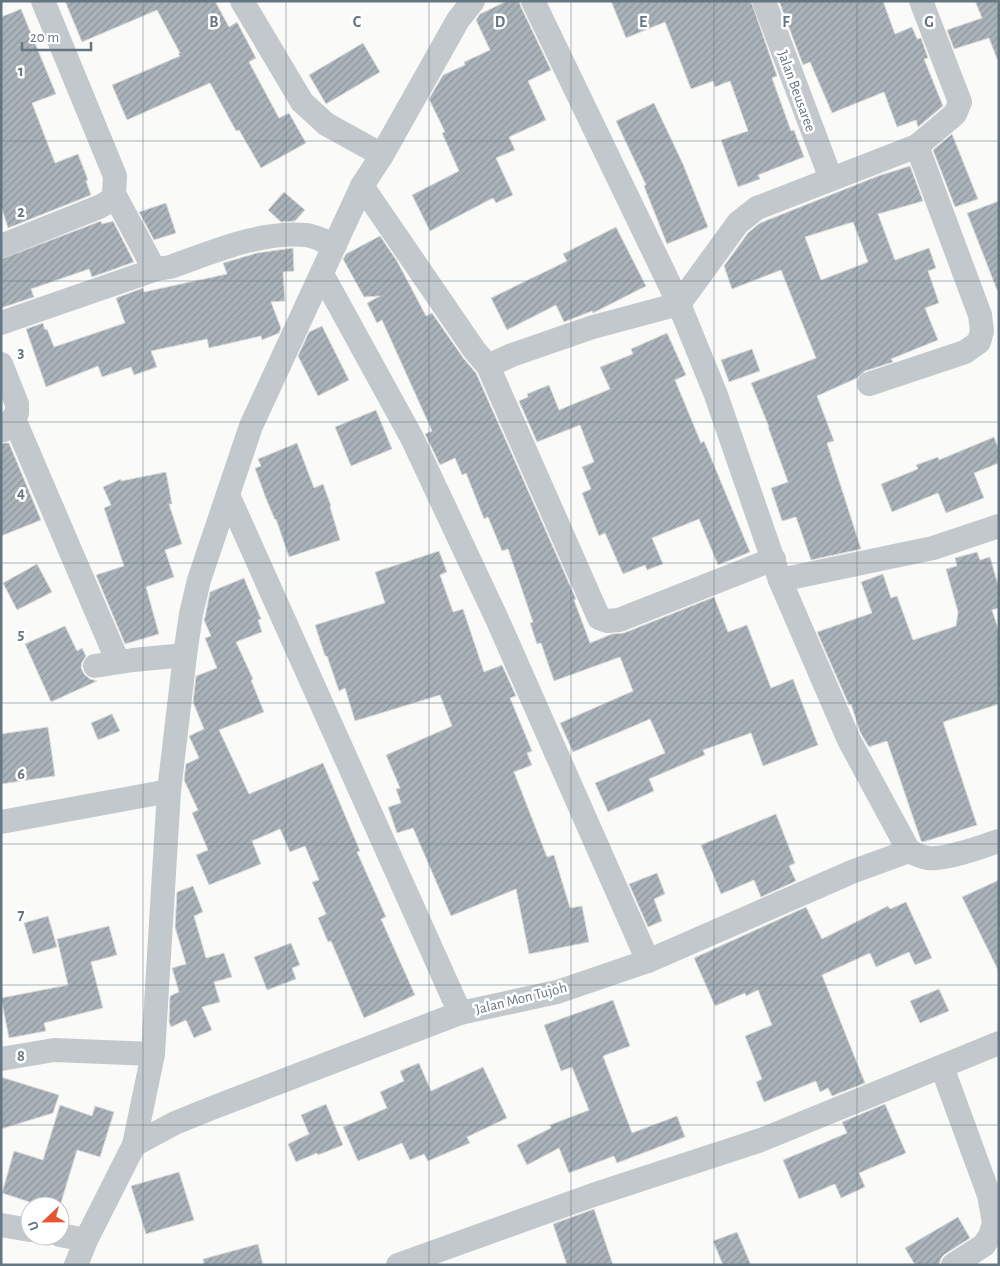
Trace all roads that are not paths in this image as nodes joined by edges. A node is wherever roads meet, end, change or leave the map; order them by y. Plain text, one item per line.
1 (43, 1) edge
2 (242, 1) edge
3 (473, 1) edge
4 (533, 1) edge
5 (764, 1) edge
6 (921, 1) edge
7 (452, 11) edge
8 (917, 146) junction
9 (382, 155) junction
10 (832, 179) junction
11 (362, 186) junction
12 (114, 194) junction
13 (335, 245) junction
14 (1, 246) edge
15 (157, 269) junction
16 (322, 274) junction
17 (679, 304) junction
18 (1, 323) edge
19 (1, 364) edge
20 (488, 366) junction
21 (869, 384) dead end
22 (8, 425) edge
23 (228, 495) junction
24 (998, 528) edge
25 (777, 569) junction
26 (185, 656) junction
27 (118, 662) junction
28 (95, 666) dead end
29 (169, 791) junction
30 (1, 822) edge
31 (999, 841) edge
32 (909, 851) junction
33 (648, 961) junction
34 (460, 1013) junction
35 (999, 1043) edge
36 (153, 1054) junction
37 (1, 1059) edge
38 (942, 1067) junction
39 (134, 1145) junction
40 (1, 1225) edge
41 (20, 1228) edge
42 (70, 1238) edge
43 (86, 1240) junction
44 (76, 1265) edge
45 (398, 1265) edge
46 (953, 1265) edge

1 - 12 street
2 - 9 street
3 - 7 street
4 - 17 street
5 - 10 street, Jalan Beusaree
6 - 8 street
7 - 9 street
8 - 10 street
8 - 21 street
9 - 11 street
10 - 17 street
11 - 13 street
11 - 20 street
12 - 14 street
12 - 15 street
13 - 15 street
13 - 16 street
15 - 18 street
16 - 23 street
16 - 33 street
17 - 20 street
17 - 25 street
19 - 22 street
20 - 25 street
22 - 27 street
23 - 26 street
23 - 34 street
24 - 25 street
25 - 32 street
26 - 27 street
26 - 29 street
27 - 28 street
29 - 30 street
29 - 36 street
31 - 32 street
32 - 33 street, Jalan Mon Tujoh
33 - 34 street, Jalan Mon Tujoh
34 - 39 street, Jalan Mon Tujoh
35 - 38 street
36 - 37 street
36 - 39 street
38 - 45 street
38 - 46 street
39 - 43 street
40 - 41 street
42 - 43 street
43 - 44 street

